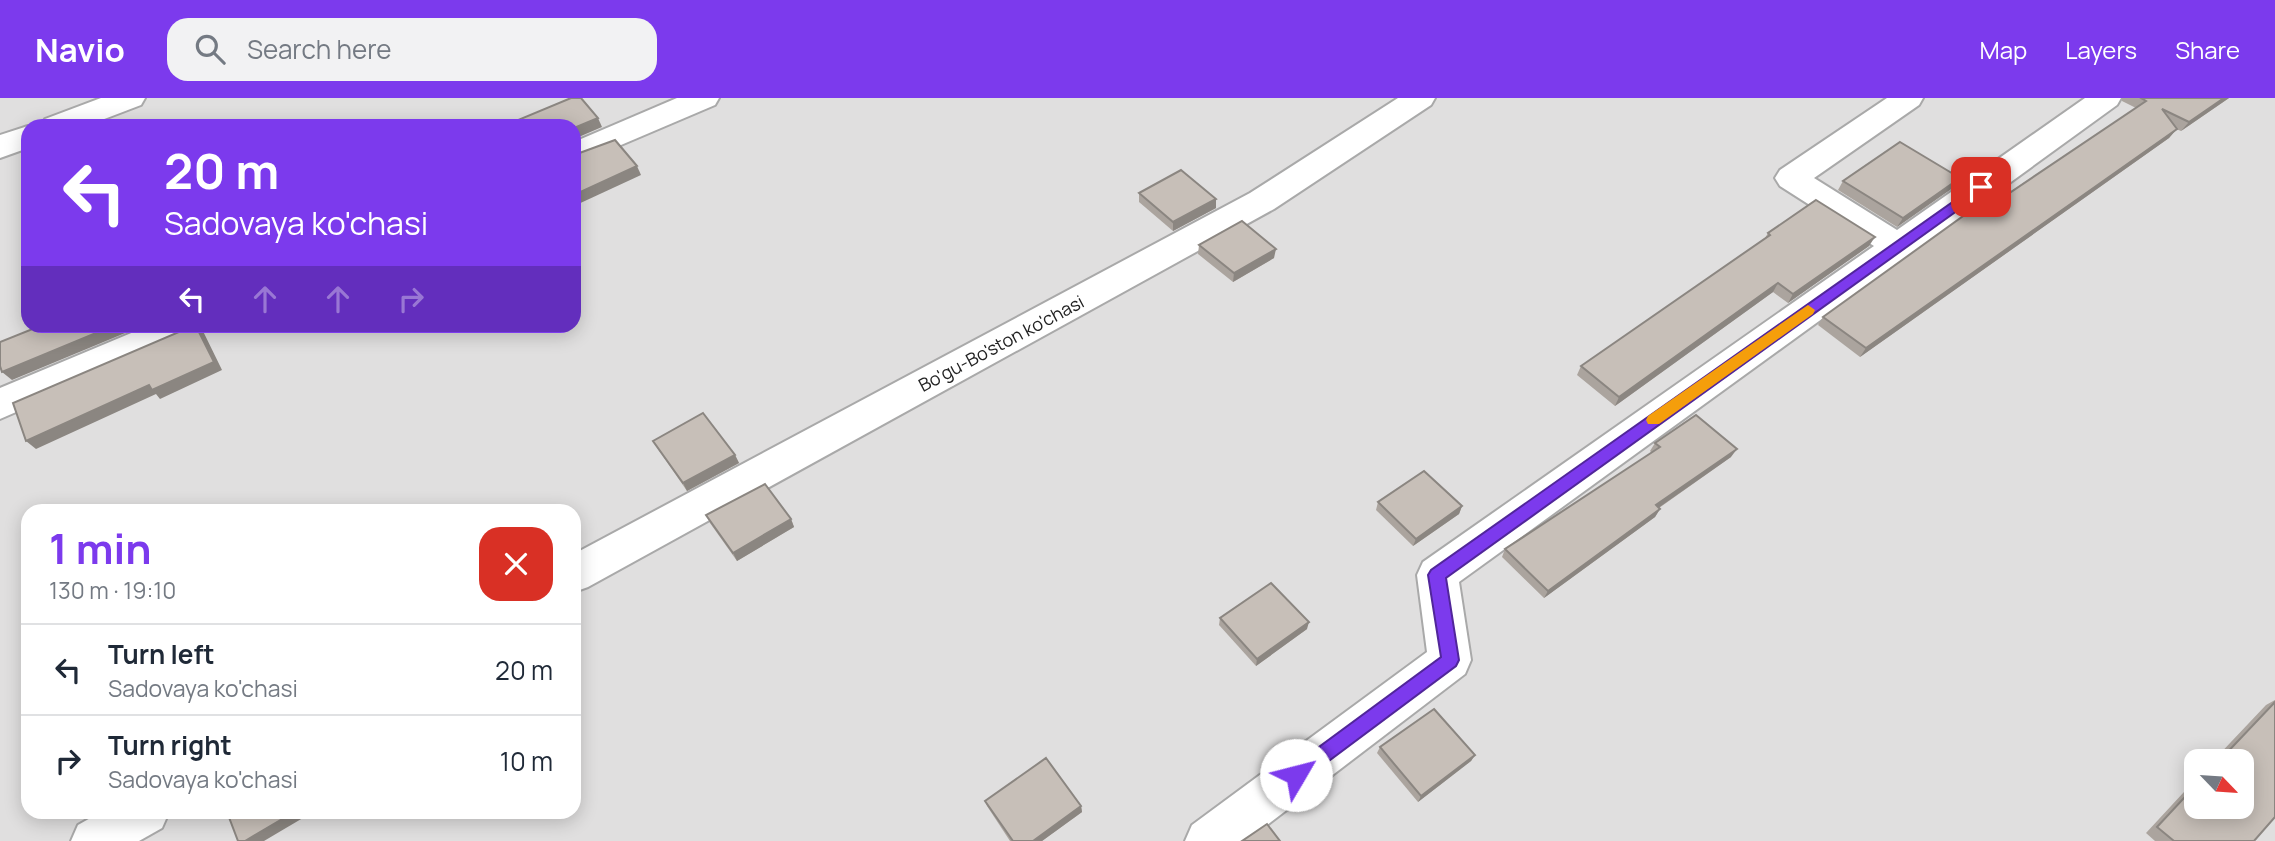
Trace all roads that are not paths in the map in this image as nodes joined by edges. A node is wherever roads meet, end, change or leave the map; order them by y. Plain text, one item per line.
1 (130, 98) edge
2 (704, 98) edge
3 (1420, 98) edge
4 (1908, 98) edge
5 (2106, 98) edge
6 (74, 119) edge
7 (21, 139) edge
8 (0, 147) edge
9 (581, 151) edge
10 (1898, 246) junction
11 (165, 333) edge
12 (0, 404) edge
13 (581, 570) edge
14 (133, 819) edge
15 (94, 841) edge
16 (1208, 841) edge

1 - 6 street
2 - 9 street
3 - 13 street, Bo'gu-Bo'ston ko'chasi
4 - 10 street
5 - 10 street
7 - 8 street
10 - 16 street
11 - 12 street
14 - 15 street

